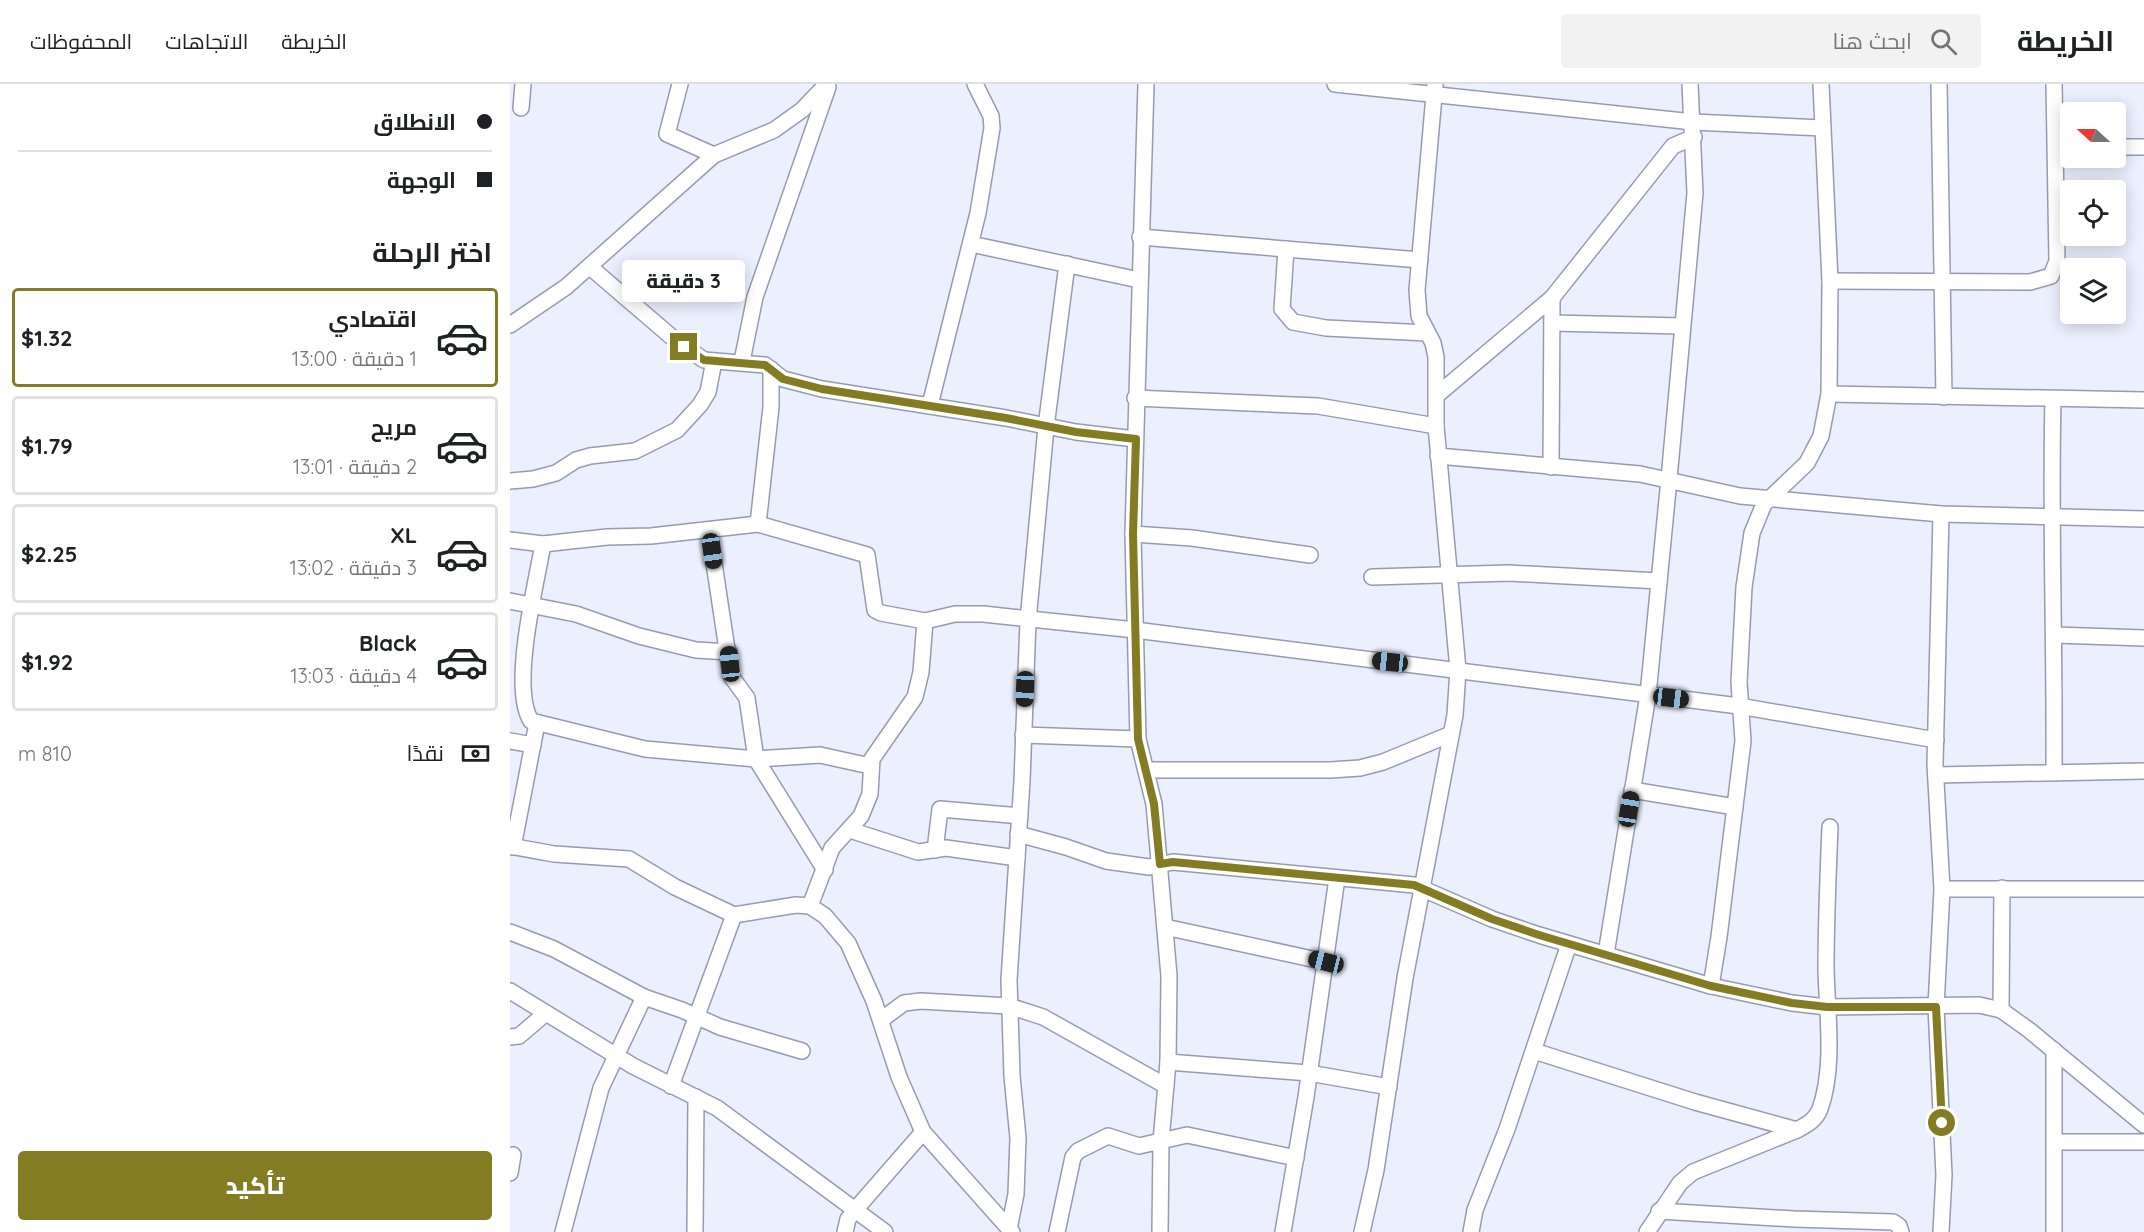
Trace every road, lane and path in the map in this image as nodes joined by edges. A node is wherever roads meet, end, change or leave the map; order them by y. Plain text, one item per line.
1 (523, 84) edge
2 (680, 84) edge
3 (828, 84) edge
4 (975, 84) edge
5 (1146, 84) edge
6 (1335, 84) edge
7 (1690, 84) edge
8 (1821, 84) edge
9 (1939, 84) edge
10 (2054, 84) edge
11 (1435, 89) edge
12 (521, 108) dead end
13 (2060, 126) edge
14 (1823, 128) junction
15 (1694, 129) junction
16 (2126, 147) edge
17 (2144, 147) edge
18 (714, 155) junction
19 (2062, 168) edge
20 (1140, 237) junction
21 (970, 244) junction
22 (1286, 249) junction
23 (1420, 260) junction
24 (1067, 264) junction
25 (590, 267) junction
26 (1139, 280) junction
27 (1830, 281) junction
28 (1942, 281) junction
29 (1552, 298) junction
30 (1552, 323) junction
31 (510, 325) edge
32 (1682, 326) junction
33 (1427, 333) junction
34 (742, 361) junction
35 (714, 362) junction
36 (771, 369) junction
37 (1829, 394) junction
38 (1437, 395) junction
39 (1136, 398) junction
40 (1944, 398) junction
41 (2053, 399) junction
42 (2144, 400) edge
43 (930, 405) junction
44 (1436, 426) junction
45 (1046, 427) junction
46 (1136, 439) junction
47 (1438, 456) junction
48 (1551, 467) junction
49 (1669, 479) junction
50 (510, 481) edge
51 (1772, 498) junction
52 (1941, 514) junction
53 (2050, 516) junction
54 (2144, 519) edge
55 (758, 524) junction
56 (710, 530) junction
57 (1133, 534) junction
58 (510, 540) edge
59 (543, 544) junction
60 (1310, 555) dead end
61 (1448, 573) junction
62 (1372, 577) dead end
63 (1659, 581) junction
64 (510, 601) edge
65 (532, 604) junction
66 (925, 621) junction
67 (1028, 621) junction
68 (1135, 630) junction
69 (2055, 635) junction
70 (2144, 638) edge
71 (729, 652) junction
72 (516, 669) edge
73 (1458, 670) junction
74 (1648, 695) junction
75 (1739, 706) junction
76 (537, 723) junction
77 (1451, 734) junction
78 (1023, 735) junction
79 (1138, 739) junction
80 (1936, 740) junction
81 (510, 741) edge
82 (533, 746) junction
83 (756, 759) junction
84 (870, 766) junction
85 (1146, 770) junction
86 (2144, 771) edge
87 (2054, 773) junction
88 (1936, 776) junction
89 (1632, 790) junction
90 (1735, 807) junction
91 (1020, 816) junction
92 (1830, 827) dead end
93 (850, 830) junction
94 (1018, 834) junction
95 (511, 847) edge
96 (935, 849) junction
97 (1017, 858) junction
98 (1160, 864) junction
99 (825, 870) junction
100 (1338, 878) junction
101 (1425, 887) junction
102 (2002, 888) junction
103 (1942, 889) junction
104 (2144, 889) edge
105 (810, 906) junction
106 (734, 915) junction
107 (1166, 927) junction
108 (510, 932) edge
109 (1569, 944) junction
110 (1606, 954) junction
111 (1326, 962) junction
112 (1711, 986) junction
113 (510, 991) edge
114 (644, 997) junction
115 (1009, 1006) junction
116 (1827, 1007) junction
117 (1936, 1007) junction
118 (2001, 1010) junction
119 (546, 1013) junction
120 (696, 1017) junction
121 (881, 1020) junction
122 (510, 1037) edge
123 (2054, 1050) junction
124 (802, 1051) dead end
125 (1534, 1051) junction
126 (615, 1055) junction
127 (1168, 1062) junction
128 (1309, 1073) junction
129 (671, 1086) junction
130 (1166, 1086) junction
131 (1389, 1087) junction
132 (696, 1097) junction
133 (2144, 1125) edge
134 (1797, 1130) junction
135 (923, 1132) junction
136 (1161, 1141) junction
137 (2055, 1142) junction
138 (2144, 1142) edge
139 (513, 1155) dead end
140 (1296, 1158) junction
141 (510, 1173) edge
142 (855, 1210) junction
143 (1659, 1211) junction
144 (1010, 1231) edge
145 (1649, 1231) edge
146 (563, 1232) edge
147 (695, 1232) edge
148 (846, 1232) edge
149 (885, 1232) edge
150 (1058, 1232) edge
151 (1160, 1232) edge
152 (1283, 1232) edge
153 (1362, 1232) edge
154 (1471, 1232) edge
155 (1901, 1232) edge
156 (1941, 1232) edge
157 (2054, 1232) edge

1 - 12 street
2 - 18 street
3 - 18 street
3 - 34 street
4 - 21 street
5 - 20 street
6 - 11 street
7 - 15 street
8 - 14 street
9 - 28 street
10 - 13 street
11 - 15 street
11 - 23 street
14 - 15 street
14 - 27 street
15 - 29 street
15 - 32 street
16 - 17 street
18 - 25 street
19 - 28 street
20 - 22 street
20 - 26 street
21 - 24 street
21 - 43 street
22 - 23 street
22 - 33 street
23 - 33 street
24 - 26 street
24 - 45 street
25 - 31 street
25 - 35 street
26 - 39 street
27 - 28 street
27 - 37 street
28 - 40 street
29 - 30 street
29 - 38 street
30 - 32 street
30 - 48 street
32 - 49 street
33 - 38 street
34 - 35 street
34 - 36 street
35 - 50 street
36 - 43 street
36 - 55 street
37 - 40 street
37 - 51 street
38 - 44 street
39 - 44 street
39 - 46 street
40 - 41 street
41 - 42 street
41 - 53 street
43 - 45 street
44 - 47 street
45 - 46 street
45 - 67 street
46 - 57 street
47 - 48 street
47 - 61 street
48 - 49 street
49 - 51 street
49 - 63 street
51 - 52 street
51 - 75 street
52 - 53 street
52 - 80 street
53 - 54 street
53 - 69 street
55 - 56 street
55 - 66 street
56 - 59 street
56 - 71 street
57 - 60 street
57 - 68 street
58 - 59 street
59 - 65 street
61 - 62 street
61 - 63 street
61 - 73 street
63 - 74 street
64 - 65 street
65 - 71 street
65 - 72 street
66 - 67 street
66 - 84 street
67 - 68 street
67 - 78 street
68 - 73 street
68 - 79 street
69 - 70 street
69 - 87 street
71 - 83 street
72 - 76 street
73 - 74 street
73 - 77 street
74 - 75 street
74 - 89 street
75 - 80 street
75 - 90 street
76 - 82 street
76 - 83 street
77 - 85 street
77 - 101 street
78 - 79 street
78 - 91 street
79 - 85 street
80 - 88 street
81 - 82 street
82 - 95 street
83 - 84 street
83 - 99 street
84 - 93 street
85 - 98 street
86 - 87 street
87 - 88 street
88 - 103 street
89 - 90 street
89 - 110 street
90 - 112 street
91 - 94 street
91 - 96 street
92 - 116 street
93 - 96 street
93 - 99 street
94 - 97 street
94 - 98 street
95 - 106 street
96 - 97 street
97 - 115 street
98 - 100 street
98 - 107 street
99 - 105 street
100 - 101 street
100 - 111 street
101 - 109 street
101 - 131 street
102 - 103 street
102 - 104 street
102 - 118 street
103 - 117 street
105 - 106 street
105 - 121 street
106 - 120 street
107 - 111 street
107 - 127 street
108 - 114 street
109 - 110 street
109 - 125 street
110 - 112 street
111 - 128 street
112 - 116 street
113 - 119 street
114 - 120 street
114 - 126 street
115 - 121 street
115 - 130 street
115 - 144 street
116 - 117 street
116 - 134 street
117 - 118 street
117 - 156 street
118 - 123 street
119 - 122 street
119 - 126 street
120 - 124 street
120 - 129 street
121 - 135 street
123 - 133 street
123 - 137 street
125 - 134 street
125 - 154 street
126 - 129 street
126 - 146 street
127 - 128 street
127 - 130 street
128 - 131 street
128 - 140 street
129 - 132 street
130 - 136 street
131 - 153 street
132 - 142 street
132 - 147 street
134 - 143 street
135 - 142 street
135 - 144 street
136 - 140 street
136 - 150 street
136 - 151 street
137 - 138 street
137 - 157 street
139 - 141 street
140 - 152 street
142 - 148 street
142 - 149 street
143 - 145 street
143 - 155 street

